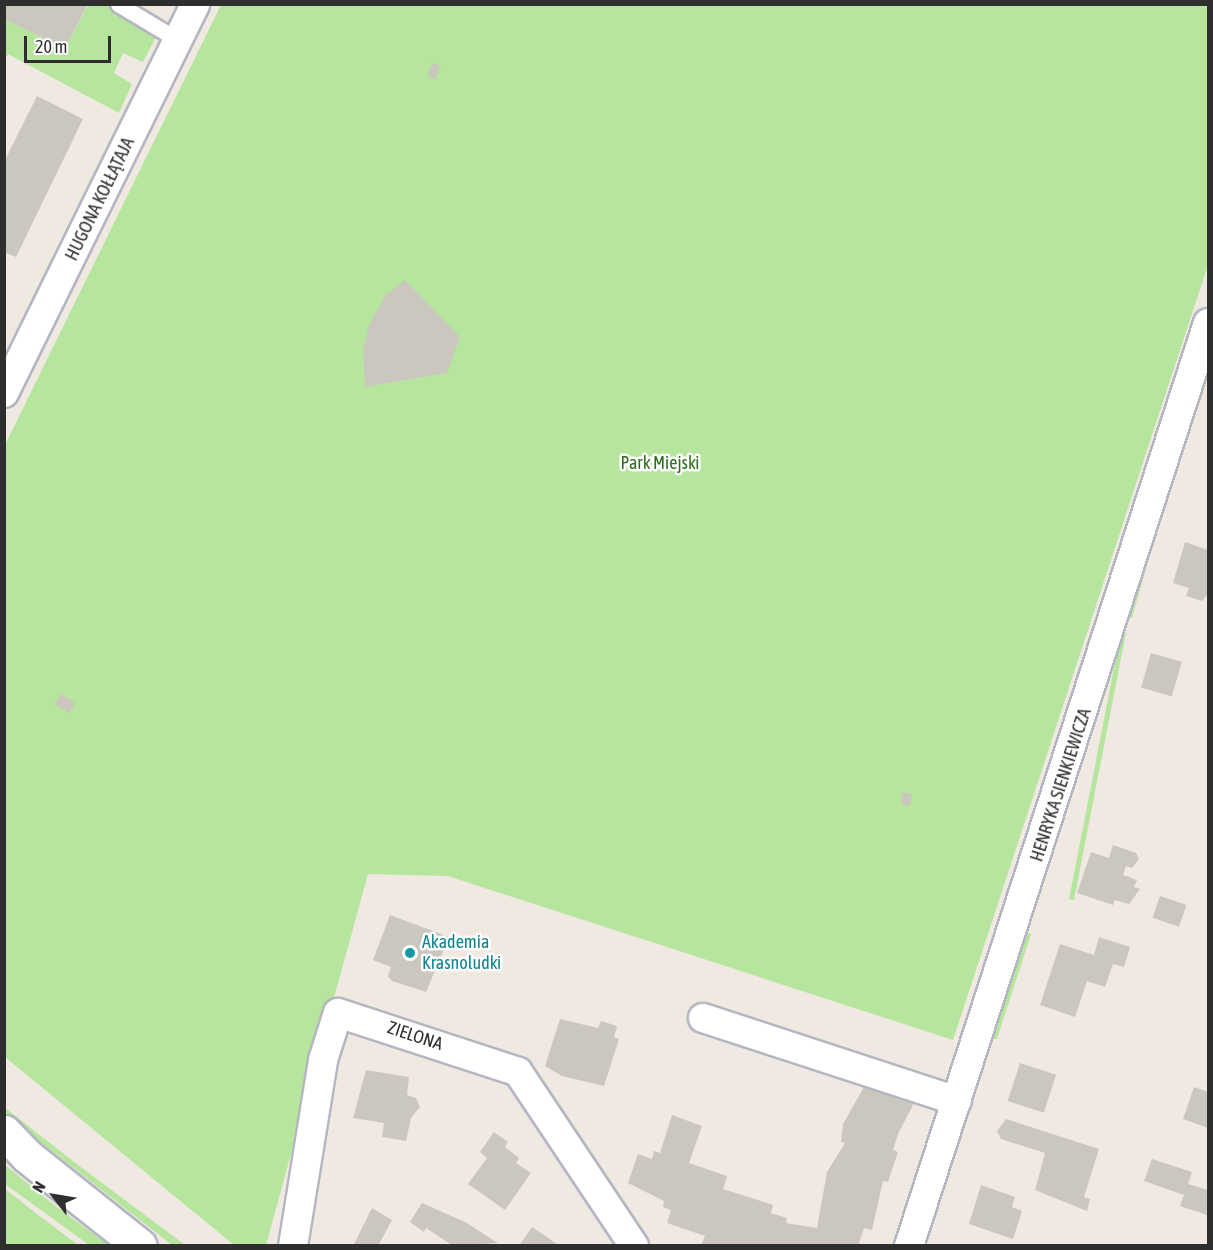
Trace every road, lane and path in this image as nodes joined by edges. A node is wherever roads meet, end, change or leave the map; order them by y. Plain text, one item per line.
1 (118, 4) edge
2 (195, 4) edge
3 (178, 40) junction
4 (1207, 337) edge
5 (4, 393) edge
6 (703, 1018) dead end
7 (957, 1101) junction
8 (4, 1132) edge
9 (16, 1151) edge
10 (140, 1245) edge
11 (293, 1245) edge
12 (634, 1245) edge
13 (909, 1245) edge

1 - 3 lane
2 - 3 street, HUGONA KOŁŁĄTAJA
3 - 5 street, HUGONA KOŁŁĄTAJA
4 - 7 street, HENRYKA SIENKIEWICZA
6 - 7 street
7 - 13 street, HENRYKA SIENKIEWICZA
8 - 9 street
9 - 10 street
11 - 12 street, ZIELONA

